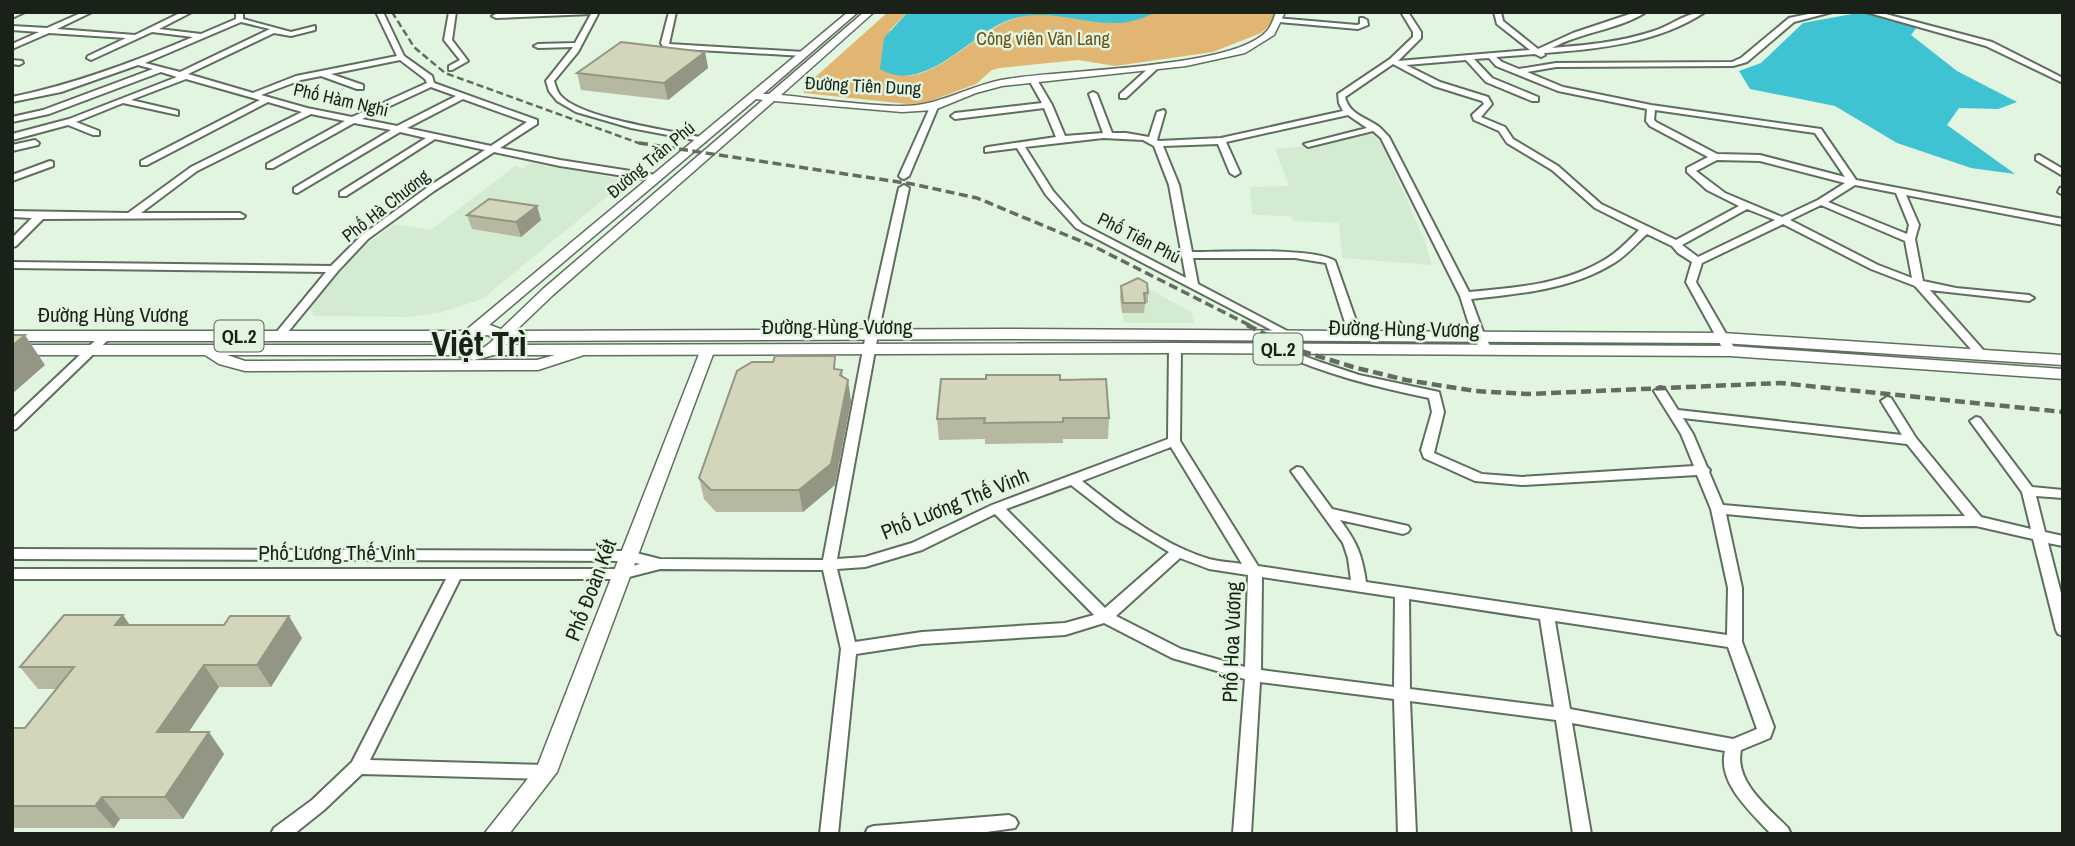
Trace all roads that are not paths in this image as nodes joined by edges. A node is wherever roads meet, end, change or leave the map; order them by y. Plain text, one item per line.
1 (22, 12) edge
2 (89, 12) edge
3 (175, 12) edge
4 (379, 12) edge
5 (453, 12) edge
6 (595, 12) edge
7 (673, 12) edge
8 (854, 12) edge
9 (870, 12) edge
10 (1404, 12) edge
11 (1497, 12) edge
12 (1643, 12) edge
13 (1702, 12) edge
14 (1829, 12) edge
15 (1869, 12) edge
16 (188, 13) edge
17 (12, 16) edge
18 (239, 16) edge
19 (496, 16) dead end
20 (1280, 16) edge
21 (1363, 20) dead end
22 (12, 28) edge
23 (312, 28) dead end
24 (152, 30) junction
25 (46, 31) junction
26 (275, 31) junction
27 (205, 36) junction
28 (138, 37) junction
29 (578, 45) junction
30 (538, 46) dead end
31 (12, 47) edge
32 (1539, 53) junction
33 (804, 54) junction
34 (1491, 56) junction
35 (401, 57) junction
36 (1468, 57) junction
37 (91, 58) dead end
38 (1396, 62) junction
39 (138, 63) junction
40 (1556, 65) junction
41 (1155, 67) junction
42 (452, 68) dead end
43 (161, 69) junction
44 (1521, 71) junction
45 (320, 73) junction
46 (183, 75) junction
47 (1033, 80) junction
48 (2063, 80) edge
49 (431, 84) junction
50 (360, 88) dead end
51 (98, 94) junction
52 (1093, 94) dead end
53 (254, 95) junction
54 (464, 95) junction
55 (754, 96) junction
56 (1123, 96) dead end
57 (772, 97) junction
58 (37, 99) junction
59 (268, 99) junction
60 (1535, 99) dead end
61 (12, 100) edge
62 (125, 101) junction
63 (1048, 105) junction
64 (934, 107) junction
65 (1651, 107) junction
66 (12, 108) edge
67 (1345, 108) junction
68 (310, 111) junction
69 (1161, 111) dead end
70 (46, 112) junction
71 (175, 113) dead end
72 (955, 116) dead end
73 (12, 120) edge
74 (353, 120) junction
75 (68, 122) junction
76 (1377, 128) junction
77 (399, 129) junction
78 (96, 133) dead end
79 (1108, 134) junction
80 (13, 136) edge
81 (434, 136) junction
82 (702, 140) junction
83 (1062, 141) junction
84 (1221, 141) junction
85 (1156, 142) junction
86 (35, 143) dead end
87 (1308, 144) dead end
88 (1020, 146) junction
89 (12, 148) edge
90 (492, 148) junction
91 (988, 150) dead end
92 (1715, 157) junction
93 (2039, 158) dead end
94 (144, 163) dead end
95 (50, 164) dead end
96 (270, 166) dead end
97 (1235, 173) dead end
98 (2063, 173) edge
99 (904, 176) dead end
100 (12, 178) edge
101 (656, 178) junction
102 (1853, 182) junction
103 (904, 188) dead end
104 (297, 190) dead end
105 (1899, 190) junction
106 (343, 194) dead end
107 (1821, 202) junction
108 (1745, 206) junction
109 (12, 214) edge
110 (132, 215) junction
111 (40, 216) junction
112 (240, 216) dead end
113 (1783, 220) junction
114 (2063, 222) edge
115 (1646, 229) junction
116 (1910, 239) junction
117 (12, 244) edge
118 (1676, 244) junction
119 (1189, 255) junction
120 (1697, 261) junction
121 (12, 265) edge
122 (334, 269) junction
123 (1918, 283) junction
124 (1193, 286) junction
125 (1465, 296) junction
126 (2029, 298) dead end
127 (1355, 335) junction
128 (12, 336) edge
129 (279, 336) junction
130 (105, 337) junction
131 (464, 340) junction
132 (871, 341) junction
133 (1283, 342) junction
134 (497, 343) junction
135 (1483, 344) junction
136 (1726, 344) junction
137 (1175, 348) junction
138 (583, 349) junction
139 (708, 349) junction
140 (12, 350) edge
141 (91, 350) junction
142 (208, 350) junction
143 (1981, 354) junction
144 (2063, 360) edge
145 (2063, 374) edge
146 (1660, 391) dead end
147 (1887, 401) dead end
148 (1677, 415) junction
149 (1976, 421) dead end
150 (12, 426) edge
151 (1912, 440) junction
152 (1174, 441) junction
153 (1704, 470) junction
154 (1297, 471) dead end
155 (1073, 480) junction
156 (2028, 491) junction
157 (2063, 494) edge
158 (997, 508) junction
159 (1718, 509) junction
160 (1328, 513) junction
161 (1976, 521) junction
162 (1403, 529) dead end
163 (2039, 536) junction
164 (2063, 541) edge
165 (1177, 553) junction
166 (12, 554) edge
167 (252, 555) junction
168 (625, 565) junction
169 (829, 565) junction
170 (1255, 573) junction
171 (238, 574) junction
172 (456, 574) junction
173 (15, 577) edge
174 (1359, 586) junction
175 (1402, 595) junction
176 (1547, 614) junction
177 (1105, 617) junction
178 (2063, 630) edge
179 (1734, 642) junction
180 (849, 649) junction
181 (1253, 675) junction
182 (1402, 692) junction
183 (1561, 714) junction
184 (1734, 746) junction
185 (358, 767) junction
186 (546, 772) junction
187 (1009, 823) dead end
188 (280, 834) edge
189 (495, 834) edge
190 (829, 834) edge
191 (874, 834) edge
192 (1242, 834) edge
193 (1407, 834) edge
194 (1582, 834) edge
195 (1782, 834) edge

1 - 17 street
2 - 25 street
3 - 16 street
4 - 35 street
5 - 42 street
6 - 19 street
6 - 29 street
7 - 33 street
8 - 33 main road, Đường Trần Phú
9 - 57 main road, Đường Trần Phú
10 - 38 street
11 - 32 street
12 - 32 street
13 - 32 street
14 - 40 street
15 - 48 street
16 - 24 street
18 - 26 street
18 - 27 street
20 - 21 street
20 - 41 main road, Đường Tiên Dung
22 - 25 street
23 - 26 street
24 - 27 street
24 - 28 street
25 - 28 street
25 - 31 street
26 - 46 street
27 - 39 street
28 - 37 street
29 - 30 street
29 - 82 street
32 - 34 street
32 - 40 street
33 - 55 main road, Đường Trần Phú
34 - 36 street
34 - 44 street
35 - 45 street
35 - 49 street
36 - 38 street
36 - 60 street
38 - 67 street
38 - 115 street
39 - 43 street, Phố Hàm Nghi
39 - 58 street
40 - 44 street
41 - 47 main road, Đường Tiên Dung
41 - 56 street
43 - 46 street, Phố Hàm Nghi
43 - 51 street
44 - 65 street
45 - 50 street
45 - 53 street
46 - 53 street, Phố Hàm Nghi
46 - 62 street
47 - 63 street
47 - 64 main road, Đường Tiên Dung
49 - 54 street
49 - 74 street
51 - 62 street
51 - 70 street
52 - 79 street
53 - 59 street, Phố Hàm Nghi
54 - 77 street
54 - 90 street, Phố Hà Chương
55 - 57 main road, Đường Tiên Dung
55 - 82 main road, Đường Trần Phú
57 - 64 main road, Đường Tiên Dung
57 - 134 main road, Đường Trần Phú
58 - 61 street
58 - 66 street
58 - 70 street
59 - 68 street, Phố Hàm Nghi
59 - 94 street
62 - 71 street
62 - 75 street
63 - 72 street
63 - 83 street
64 - 99 street
65 - 92 street
65 - 102 street
67 - 76 street
67 - 84 street
68 - 74 street, Phố Hàm Nghi
68 - 110 street
69 - 85 street
70 - 73 street
70 - 75 street
74 - 77 street, Phố Hàm Nghi
74 - 96 street
75 - 78 street
75 - 80 street
76 - 87 street
76 - 125 street
77 - 81 street, Phố Hàm Nghi
77 - 104 street
79 - 83 street
79 - 85 street
81 - 90 street, Phố Hàm Nghi
81 - 106 street
82 - 101 main road, Đường Trần Phú
83 - 88 street
84 - 85 street
84 - 97 street
85 - 119 street, Phố Tiên Phú
86 - 89 street
88 - 91 street
88 - 124 street, Phố Tiên Phú
90 - 101 street, Phố Hàm Nghi
90 - 122 street, Phố Hà Chương
92 - 102 street
92 - 108 street
93 - 98 street
95 - 100 street
101 - 131 main road, Đường Trần Phú
102 - 105 street
102 - 107 street
103 - 132 street
105 - 114 street
105 - 116 street
107 - 113 street
107 - 116 street
108 - 113 street
108 - 118 street
109 - 111 street
110 - 111 street
110 - 112 street
111 - 117 street
113 - 120 street
113 - 123 street
115 - 118 street
115 - 125 street
116 - 123 street
118 - 120 street
119 - 124 street, Phố Tiên Phú
119 - 127 street
120 - 136 street
121 - 122 street
122 - 129 street, Phố Hà Chương
123 - 126 street
123 - 143 street
124 - 133 street
125 - 135 street
127 - 133 main road, Đường Hùng Vương / QL.2
127 - 135 main road, Đường Hùng Vương / QL.2
128 - 130 main road, Đường Hùng Vương / QL.2
129 - 130 main road, Đường Hùng Vương / QL.2
129 - 131 main road, Đường Hùng Vương / QL.2
130 - 141 street
131 - 134 main road, QL.2
131 - 134 main road, QL.2
131 - 142 main road, Đường Hùng Vương / QL.2
132 - 133 main road, Đường Hùng Vương / QL.2
132 - 134 main road, Đường Hùng Vương / QL.2
132 - 137 main road, Đường Hùng Vương / QL.2
132 - 139 main road, Đường Hùng Vương / QL.2
132 - 169 street
133 - 135 main road, Đường Hùng Vương / QL.2
133 - 137 main road, Đường Hùng Vương / QL.2
133 - 153 street
134 - 138 main road, Đường Hùng Vương / QL.2
135 - 136 main road, Đường Hùng Vương / QL.2
136 - 143 main road, Đường Hùng Vương / QL.2
136 - 145 main road, Đường Hùng Vương / QL.2
137 - 152 street
138 - 139 main road, Đường Hùng Vương / QL.2
138 - 142 main road
139 - 168 main road, Phố Đoàn Kết
140 - 141 main road, Đường Hùng Vương / QL.2
141 - 142 main road, Đường Hùng Vương / QL.2
141 - 150 street
143 - 144 main road, Đường Hùng Vương / QL.2
146 - 148 street
147 - 151 street
148 - 151 street
148 - 153 street
149 - 156 street
151 - 161 street
152 - 155 street, Phố Lương Thế Vinh
152 - 170 street, Phố Hoa Vương
153 - 159 street
154 - 160 street
155 - 158 street, Phố Lương Thế Vinh
155 - 165 street
156 - 157 street
156 - 163 street
158 - 169 street, Phố Lương Thế Vinh
158 - 177 street
159 - 161 street
159 - 179 street
160 - 162 street
160 - 174 street
161 - 163 street
163 - 164 street
163 - 178 street
165 - 170 street
165 - 177 street
166 - 167 street, Phố Lương Thế Vinh
167 - 168 street, Phố Lương Thế Vinh
167 - 171 street
168 - 169 street, Phố Lương Thế Vinh
168 - 172 street, Phố Lương Thế Vinh
168 - 186 main road, Phố Đoàn Kết
169 - 180 street
170 - 174 street
170 - 181 street, Phố Hoa Vương
171 - 172 street, Phố Lương Thế Vinh
171 - 173 street, Phố Lương Thế Vinh
172 - 185 street
174 - 175 street
175 - 176 street
175 - 182 street
176 - 179 street
176 - 183 street
177 - 180 street
177 - 181 street
179 - 184 street
180 - 190 street
181 - 182 street
181 - 192 street, Phố Hoa Vương
182 - 183 street
182 - 193 street
183 - 184 street
183 - 194 street
184 - 195 street
185 - 186 street
185 - 188 street
186 - 189 main road, Phố Đoàn Kết
187 - 191 street

